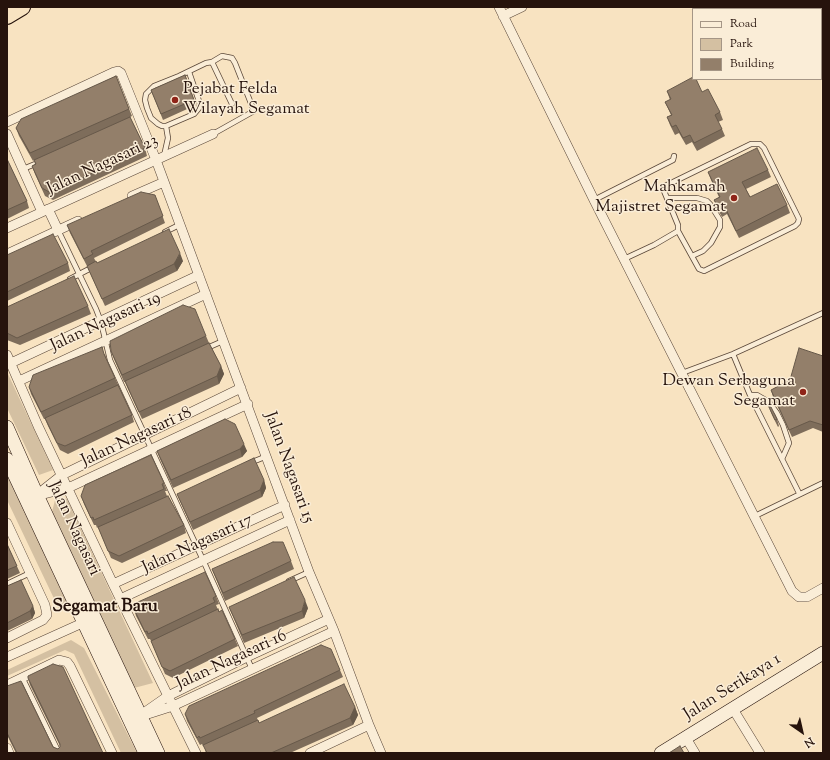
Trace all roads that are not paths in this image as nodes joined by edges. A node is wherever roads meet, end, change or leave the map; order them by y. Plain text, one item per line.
1 (22, 7) edge
2 (522, 7) edge
3 (501, 11) edge
4 (7, 16) edge
5 (212, 62) junction
6 (189, 72) junction
7 (232, 104) dead end
8 (7, 122) edge
9 (166, 126) junction
10 (7, 134) edge
11 (213, 134) joint
12 (674, 156) dead end
13 (160, 158) junction
14 (45, 160) edge
15 (23, 170) junction
16 (164, 182) junction
17 (666, 198) junction
18 (594, 200) junction
19 (122, 201) edge
20 (45, 210) junction
21 (86, 217) edge
22 (179, 225) junction
23 (7, 228) edge
24 (58, 230) junction
25 (678, 231) junction
26 (158, 235) edge
27 (7, 254) edge
28 (692, 256) junction
29 (624, 259) junction
30 (101, 264) edge
31 (80, 274) junction
32 (199, 275) junction
33 (67, 281) edge
34 (206, 294) junction
35 (823, 313) edge
36 (101, 322) junction
37 (105, 341) junction
38 (223, 341) junction
39 (202, 351) edge
40 (733, 354) junction
41 (9, 359) edge
42 (682, 373) junction
43 (19, 381) junction
44 (130, 384) edge
45 (122, 387) junction
46 (242, 388) junction
47 (115, 390) edge
48 (750, 395) junction
49 (248, 404) junction
50 (7, 427) edge
51 (144, 434) junction
52 (151, 449) junction
53 (267, 456) junction
54 (7, 458) edge
55 (782, 459) junction
56 (245, 466) edge
57 (62, 475) junction
58 (823, 483) edge
59 (68, 488) junction
60 (799, 493) junction
61 (180, 495) edge
62 (32, 498) junction
63 (173, 498) junction
64 (166, 501) edge
65 (285, 505) junction
66 (754, 516) junction
67 (290, 520) junction
68 (7, 523) edge
69 (196, 546) junction
70 (203, 560) junction
71 (309, 572) junction
72 (30, 573) junction
73 (7, 584) edge
74 (113, 584) junction
75 (281, 584) edge
76 (823, 588) edge
77 (120, 599) junction
78 (232, 607) edge
79 (225, 610) junction
80 (219, 613) edge
81 (329, 619) junction
82 (89, 620) junction
83 (334, 631) junction
84 (7, 638) edge
85 (822, 655) edge
86 (7, 657) edge
87 (246, 657) junction
88 (252, 669) junction
89 (22, 677) junction
90 (7, 685) edge
91 (168, 696) junction
92 (173, 706) junction
93 (733, 708) junction
94 (136, 718) junction
95 (369, 725) junction
96 (686, 738) junction
97 (7, 748) edge
98 (198, 752) edge
99 (9, 753) edge
100 (59, 753) edge
101 (112, 753) edge
102 (145, 753) edge
103 (158, 753) edge
104 (310, 753) edge
105 (381, 753) edge
106 (661, 753) edge
107 (695, 753) edge
108 (760, 753) edge

1 - 4 highway
2 - 3 street
3 - 18 street
5 - 6 lane
5 - 7 lane
5 - 11 lane
6 - 9 lane
6 - 9 lane
8 - 13 street, Jalan Nagasari 15
9 - 13 lane
10 - 15 street
11 - 13 street, Jalan Nagasari 23
12 - 18 lane
13 - 16 street, Jalan Nagasari 15
13 - 20 street, Jalan Nagasari 23
14 - 15 lane
15 - 20 street
16 - 19 street
16 - 22 street, Jalan Nagasari 15
17 - 25 lane
17 - 28 lane
17 - 28 lane
18 - 29 street
20 - 23 street, Jalan Nagasari 23
20 - 24 street
21 - 24 street
22 - 26 lane
22 - 32 street, Jalan Nagasari 15
24 - 27 street
24 - 31 lane
25 - 28 lane
25 - 29 lane
29 - 42 street
30 - 31 lane
31 - 33 lane
31 - 36 lane
32 - 34 street, Jalan Nagasari 15
32 - 36 street
34 - 37 street, Jalan Nagasari 19
34 - 38 street, Jalan Nagasari 15
35 - 40 lane
36 - 37 lane
36 - 41 street
37 - 43 street, Jalan Nagasari 19
37 - 45 lane
38 - 39 lane
38 - 46 street, Jalan Nagasari 15
40 - 42 lane
40 - 48 lane
41 - 43 street
42 - 66 street
43 - 57 street
44 - 45 lane
45 - 47 lane
45 - 51 lane
46 - 49 street, Jalan Nagasari 15
46 - 51 street
48 - 55 lane
48 - 55 lane
49 - 52 street, Jalan Nagasari 18
49 - 53 street, Jalan Nagasari 15
50 - 62 street, Jalan Nagasari
51 - 52 lane
51 - 57 street
52 - 59 street, Jalan Nagasari 18
52 - 63 lane
53 - 56 lane
53 - 65 street, Jalan Nagasari 15
54 - 62 street, Jalan Nagasari
55 - 60 lane
57 - 59 street
57 - 62 street
58 - 60 lane
59 - 62 street, Jalan Nagasari 18
59 - 74 street
60 - 66 lane
61 - 63 lane
62 - 82 street, Jalan Nagasari
63 - 64 lane
63 - 69 lane
65 - 67 street, Jalan Nagasari 15
65 - 69 street
66 - 76 street
67 - 70 street, Jalan Nagasari 17
67 - 71 street, Jalan Nagasari 15
68 - 72 street
69 - 70 lane
69 - 74 street
70 - 77 street, Jalan Nagasari 17
70 - 79 lane
71 - 75 lane
71 - 81 street, Jalan Nagasari 15
72 - 73 lane
72 - 84 street
74 - 77 street
77 - 91 street
78 - 79 lane
79 - 80 lane
79 - 87 lane
81 - 83 street, Jalan Nagasari 15
81 - 87 street
82 - 86 street
82 - 94 street, Jalan Nagasari
83 - 88 street, Jalan Nagasari 16
83 - 95 street, Jalan Nagasari 15
85 - 93 street, Jalan Serikaya 1
87 - 88 lane
87 - 91 street
88 - 92 street, Jalan Nagasari 16
89 - 90 street
89 - 100 lane
89 - 101 street
91 - 92 street
91 - 94 street
92 - 94 street, Jalan Nagasari 16
92 - 98 street
93 - 96 street, Jalan Serikaya 1
93 - 108 street
94 - 102 street, Jalan Nagasari
94 - 103 street, Jalan Nagasari
95 - 104 street
95 - 105 street, Jalan Nagasari 15
96 - 106 street, Jalan Serikaya 1
96 - 107 street
97 - 99 street

